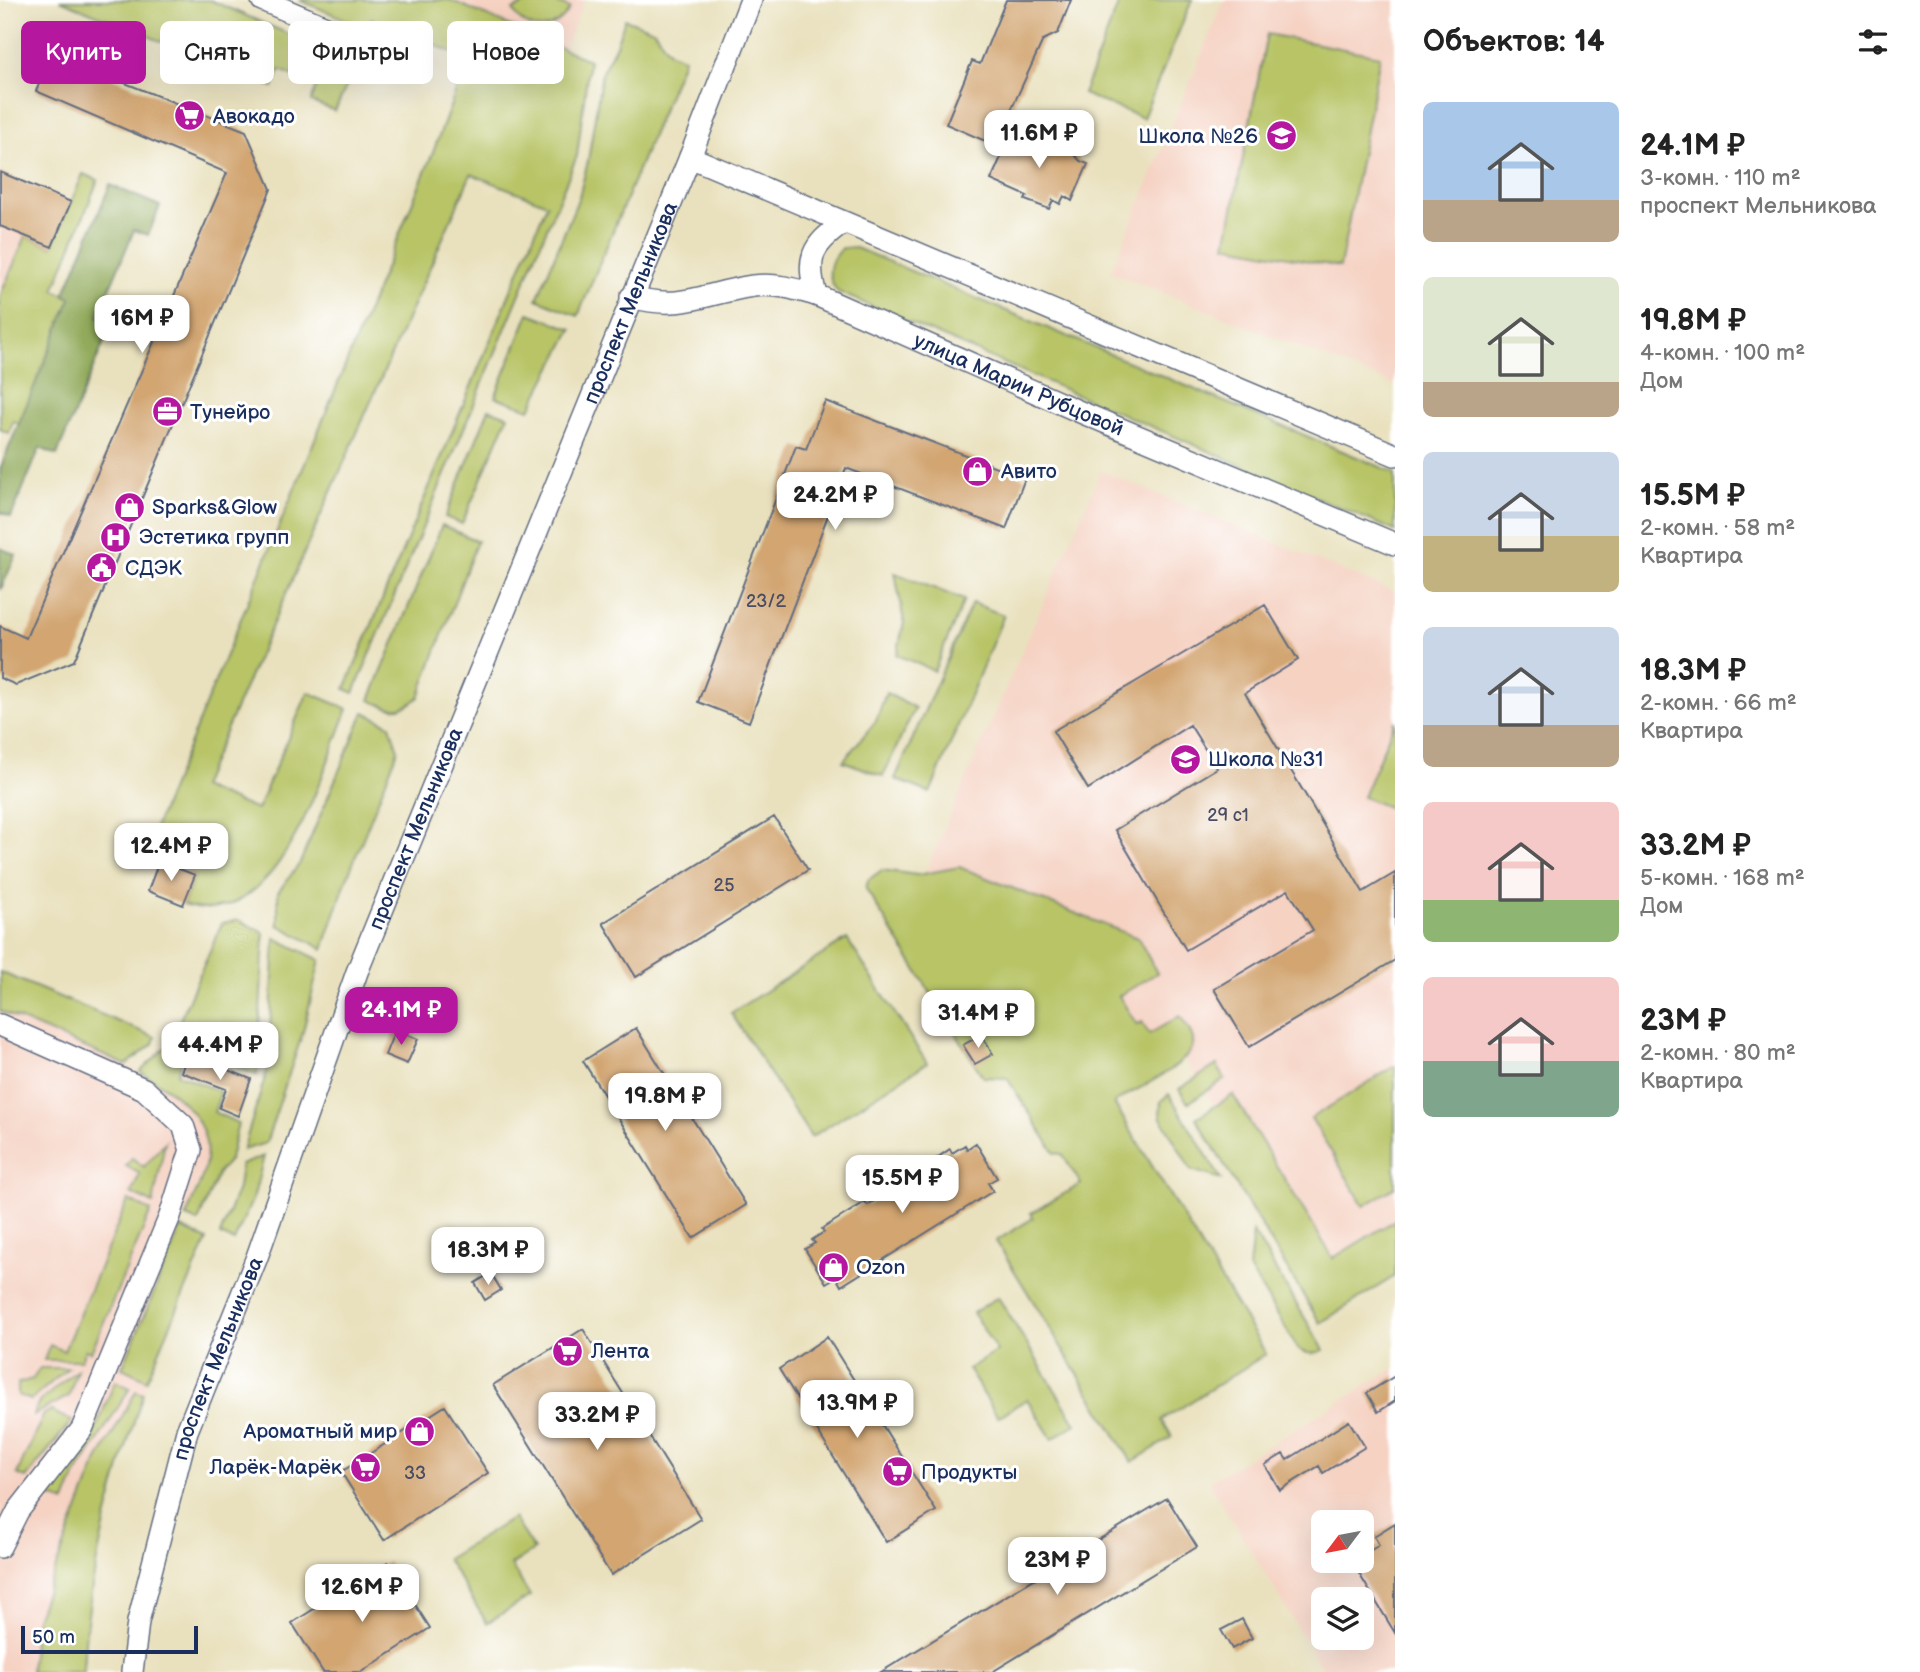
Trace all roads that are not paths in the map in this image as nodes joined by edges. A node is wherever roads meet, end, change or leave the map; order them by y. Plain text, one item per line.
1 (262, 0) edge
2 (751, 0) edge
3 (312, 21) edge
4 (690, 157) junction
5 (842, 224) junction
6 (816, 295) junction
7 (632, 297) junction
8 (1395, 455) edge
9 (1395, 544) edge
10 (0, 1025) edge
11 (0, 1547) edge
12 (132, 1672) edge

1 - 3 street
2 - 4 street, проспект Мельникова
4 - 5 street
4 - 7 street, проспект Мельникова
5 - 6 street
5 - 8 street
6 - 7 street, улица Марии Рубцовой
6 - 9 street, улица Марии Рубцовой
7 - 12 street, проспект Мельникова
10 - 11 street

